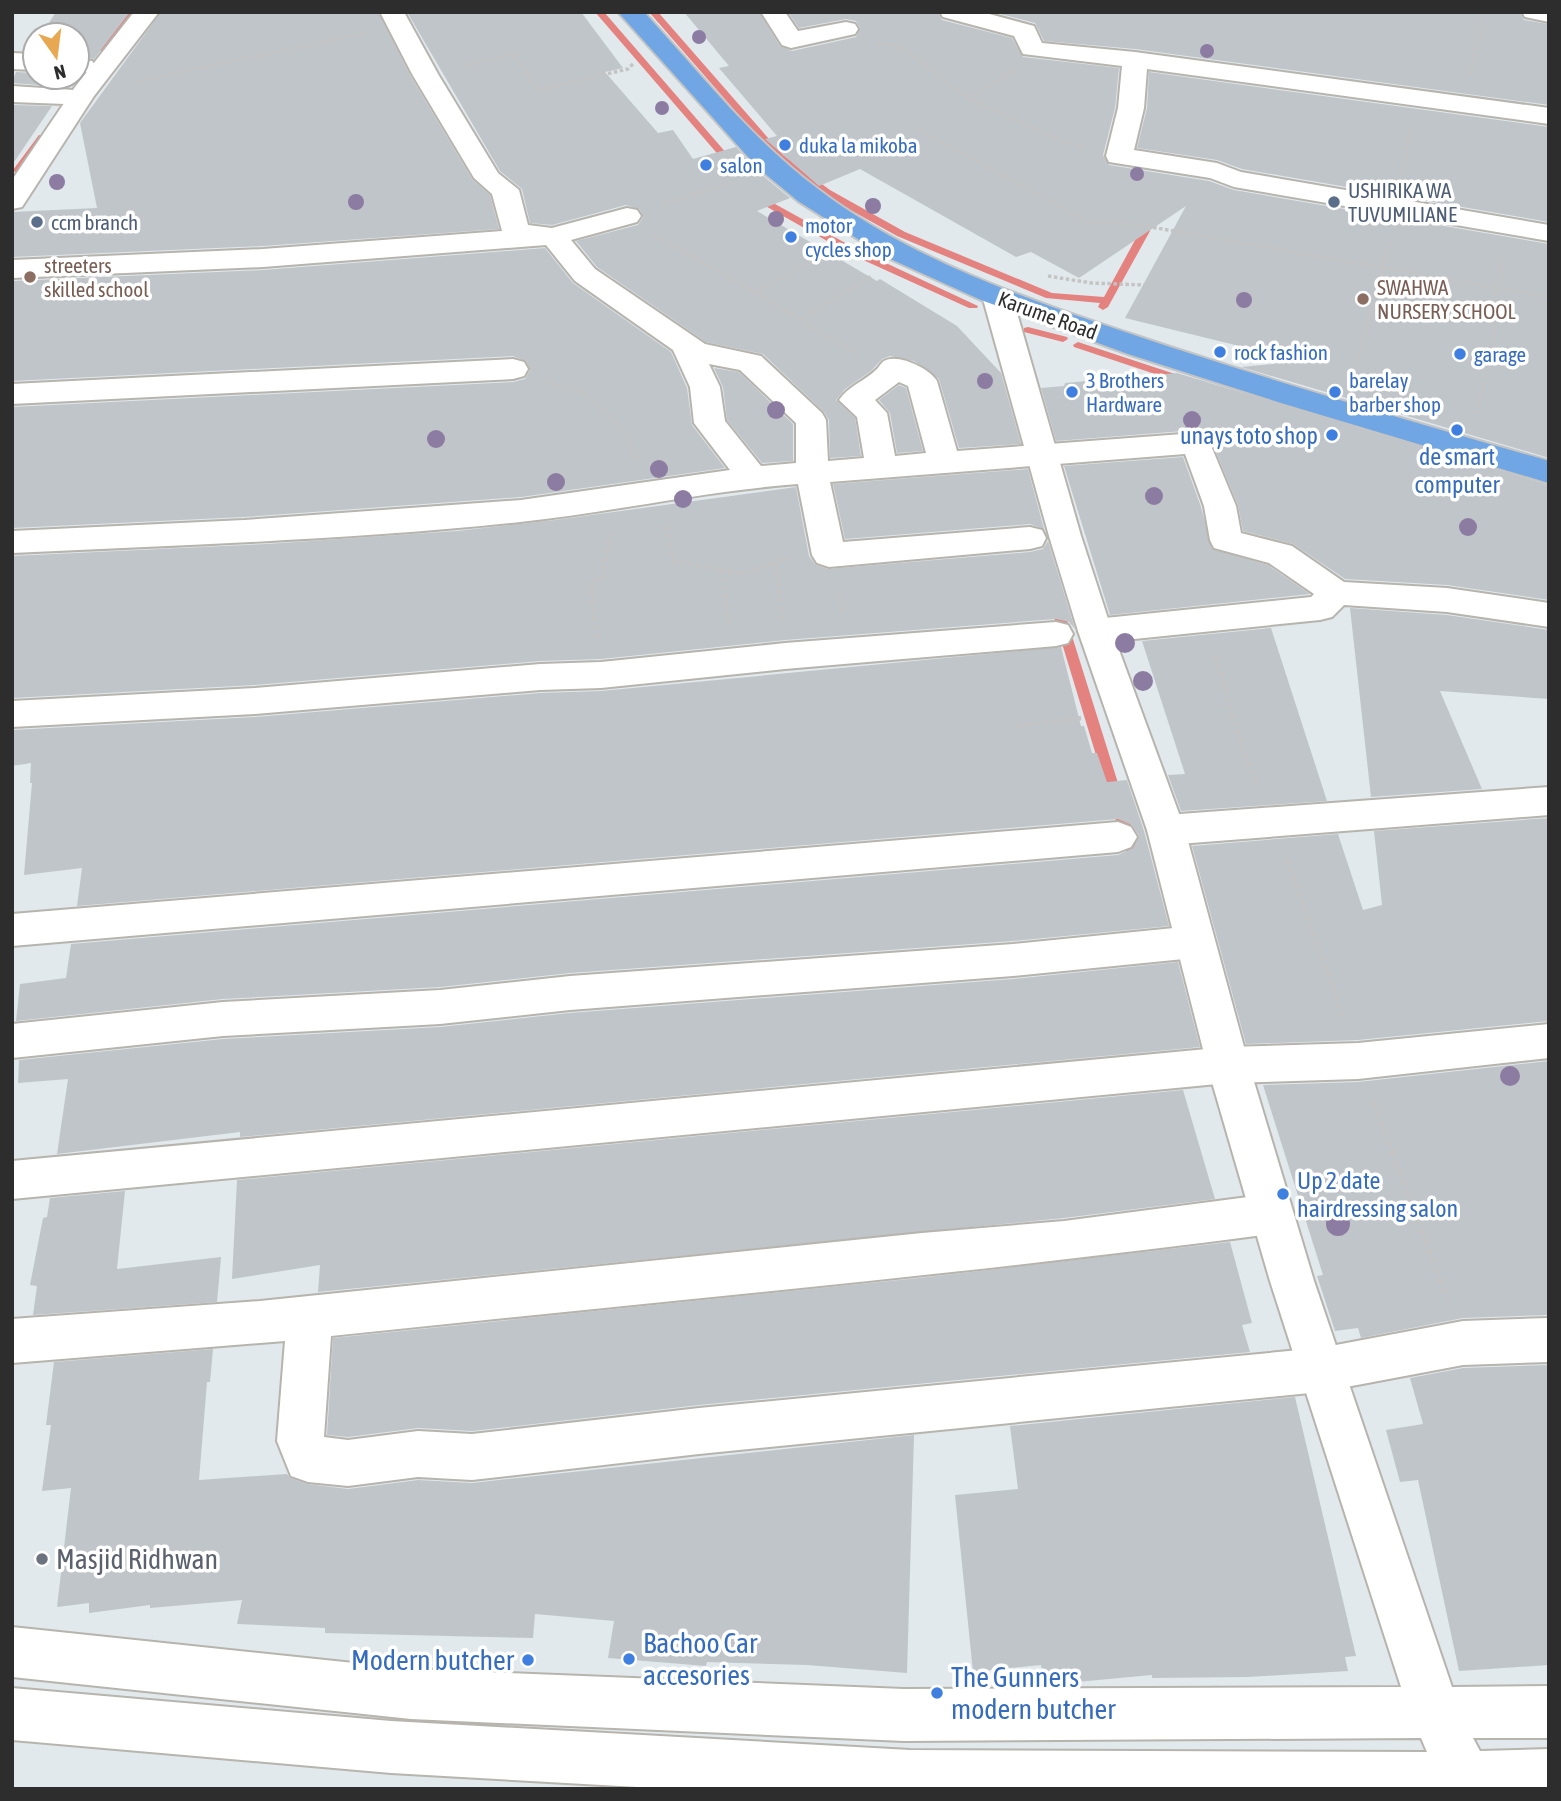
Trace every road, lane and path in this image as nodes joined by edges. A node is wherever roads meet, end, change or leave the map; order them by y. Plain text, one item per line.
1 (147, 12) edge
2 (630, 12) edge
3 (773, 12) edge
4 (952, 12) edge
5 (1480, 12) edge
6 (1534, 12) edge
7 (1549, 15) edge
8 (396, 19) edge
9 (846, 29) joint
10 (1032, 49) junction
11 (1135, 60) junction
12 (636, 61) dead end
13 (425, 74) junction
14 (12, 94) edge
15 (75, 94) junction
16 (1414, 96) junction
17 (969, 99) junction
18 (1465, 103) junction
19 (1549, 116) edge
20 (919, 130) dead end
21 (1119, 156) junction
22 (734, 182) dead end
23 (14, 197) edge
24 (1400, 209) junction
25 (627, 216) junction
26 (1505, 226) junction
27 (1549, 233) edge
28 (553, 236) junction
29 (826, 252) dead end
30 (1383, 268) junction
31 (12, 269) edge
32 (875, 274) dead end
33 (1037, 274) dead end
34 (1145, 285) dead end
35 (1497, 288) junction
36 (757, 293) junction
37 (1549, 296) edge
38 (998, 299) junction
39 (802, 319) junction
40 (686, 345) junction
41 (894, 368) junction
42 (513, 369) joint
43 (12, 394) edge
44 (1344, 411) junction
45 (1467, 449) junction
46 (1020, 455) junction
47 (944, 461) junction
48 (881, 466) junction
49 (812, 472) junction
50 (1549, 472) edge
51 (753, 477) junction
52 (635, 508) junction
53 (1030, 538) dead end
54 (12, 542) edge
55 (828, 555) junction
56 (776, 564) junction
57 (721, 569) junction
58 (1336, 593) junction
59 (1549, 615) edge
60 (1204, 621) junction
61 (1075, 632) junction
62 (853, 651) junction
63 (785, 656) junction
64 (733, 661) junction
65 (601, 675) junction
66 (1080, 707) dead end
67 (12, 714) edge
68 (1017, 726) dead end
69 (1549, 801) edge
70 (1273, 822) junction
71 (1167, 831) junction
72 (1118, 836) dead end
73 (12, 930) edge
74 (1194, 942) junction
75 (12, 1041) edge
76 (1549, 1041) edge
77 (1358, 1061) junction
78 (1228, 1065) junction
79 (12, 1180) edge
80 (1271, 1214) junction
81 (310, 1316) junction
82 (12, 1340) edge
83 (1549, 1340) edge
84 (1463, 1343) junction
85 (1320, 1370) junction
86 (12, 1652) edge
87 (1435, 1712) junction
88 (1549, 1712) edge
89 (12, 1714) edge
90 (1549, 1775) edge
91 (1468, 1783) edge

1 - 15 street
2 - 38 main road, Karume Road
3 - 9 street
4 - 10 street
5 - 18 path
6 - 7 street
8 - 13 street
8 - 15 path
9 - 17 path
10 - 11 street
10 - 17 path
11 - 16 street
11 - 21 street
12 - 13 path
13 - 28 street
14 - 15 street
15 - 23 street
16 - 18 street
16 - 24 path
17 - 21 path
18 - 19 street
20 - 30 path
21 - 24 street
22 - 25 path
24 - 26 street
24 - 30 path
25 - 28 street
25 - 36 path
26 - 27 street
26 - 35 path
28 - 31 street
28 - 40 street
29 - 36 path
30 - 35 path
30 - 44 path
32 - 39 path
33 - 34 path
35 - 37 path
35 - 45 path
36 - 39 path
38 - 44 main road, Karume Road
38 - 46 street
39 - 41 path
40 - 49 street
40 - 51 street
41 - 47 street
41 - 48 street
42 - 43 street
42 - 52 path
44 - 45 main road, Karume Road
45 - 50 main road, Karume Road
46 - 47 street
46 - 58 street
46 - 61 street
47 - 48 street
48 - 49 street
49 - 51 street
49 - 55 street
51 - 52 street
52 - 54 street
52 - 57 path
52 - 65 path
53 - 55 street
55 - 56 path
55 - 62 path
56 - 57 path
56 - 63 path
57 - 64 path
58 - 59 street
58 - 60 street
60 - 61 street
60 - 70 path
61 - 62 street
61 - 71 street
62 - 63 street
63 - 64 street
64 - 65 street
65 - 67 street
66 - 68 path
69 - 70 street
70 - 71 street
70 - 77 path
71 - 74 street
72 - 73 street
74 - 75 street
74 - 78 street
76 - 77 street
77 - 78 street
77 - 84 path
78 - 79 street
78 - 80 street
80 - 81 street
80 - 85 street
81 - 82 street
81 - 85 street
83 - 84 street
84 - 85 street
85 - 87 street
86 - 87 street
87 - 88 street
87 - 91 street
89 - 91 street
90 - 91 street

